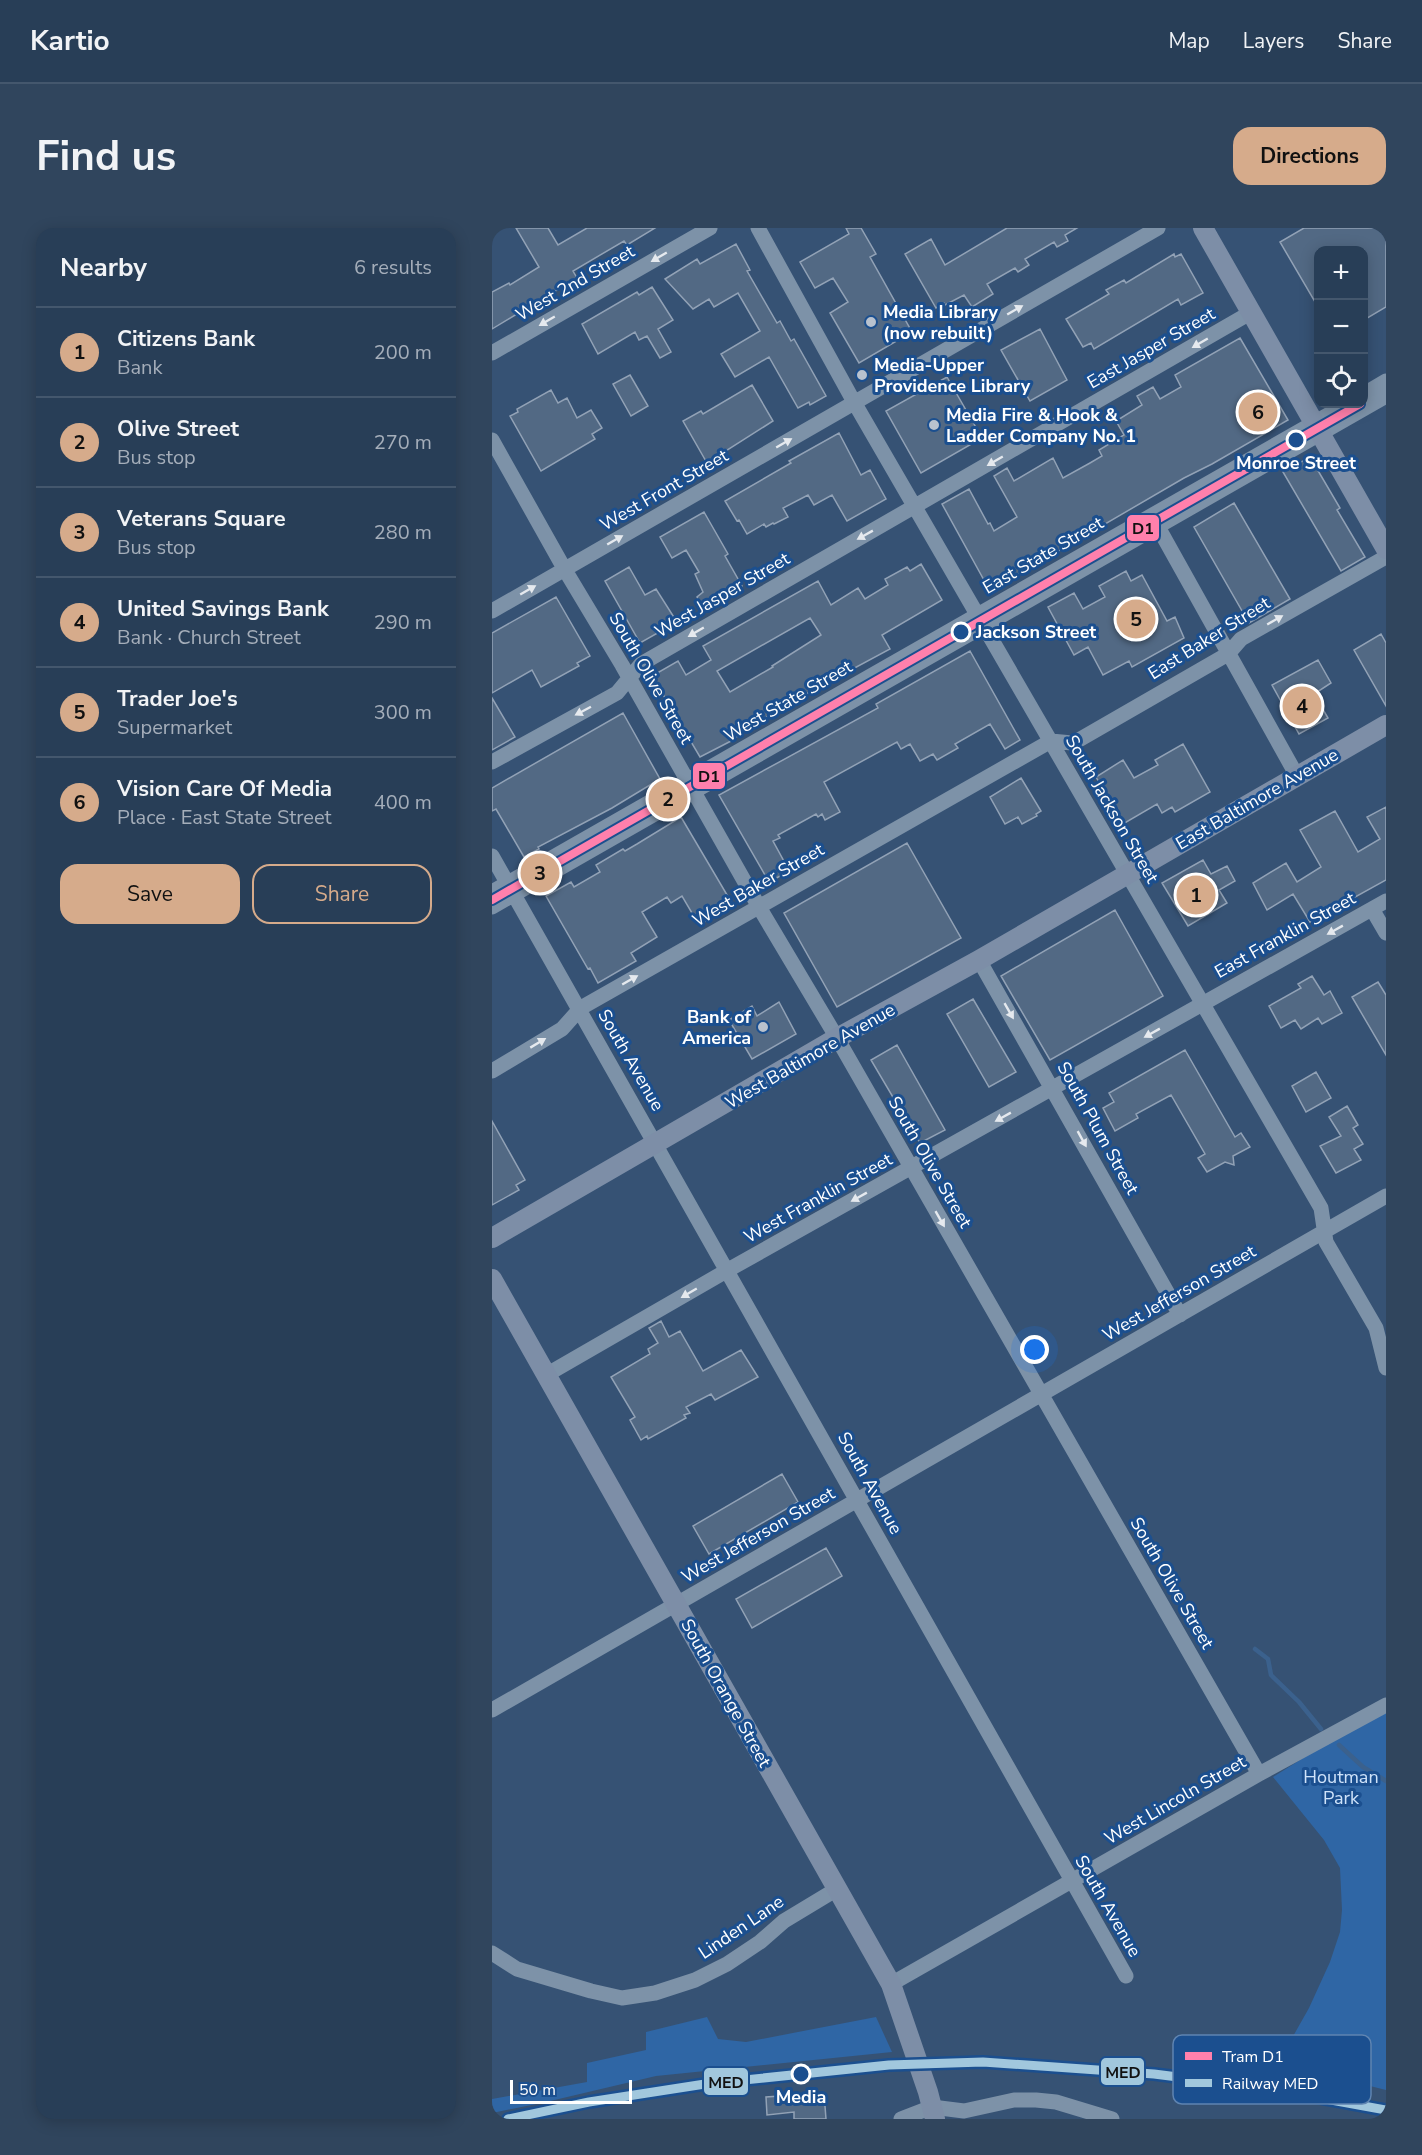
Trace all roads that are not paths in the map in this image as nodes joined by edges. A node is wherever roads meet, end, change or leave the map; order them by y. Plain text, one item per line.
1 (710, 228) edge
2 (759, 228) edge
3 (1158, 228) edge
4 (1203, 228) edge
5 (1250, 313) junction
6 (492, 353) edge
7 (1386, 381) edge
8 (1368, 392) edge
9 (1386, 396) edge
10 (854, 402) junction
11 (1342, 408) edge
12 (1318, 428) junction
13 (492, 440) edge
14 (916, 507) junction
15 (1154, 521) junction
16 (1386, 549) edge
17 (1386, 557) edge
18 (565, 570) junction
19 (492, 611) edge
20 (981, 620) junction
21 (1228, 654) junction
22 (629, 677) junction
23 (1386, 725) edge
24 (1051, 741) junction
25 (492, 762) edge
26 (1297, 776) junction
27 (690, 786) junction
28 (492, 856) edge
29 (1127, 873) junction
30 (511, 889) junction
31 (492, 892) edge
32 (1386, 901) edge
33 (492, 907) edge
34 (759, 907) junction
35 (1372, 909) junction
36 (1386, 933) edge
37 (979, 960) junction
38 (1203, 1004) junction
39 (579, 1010) junction
40 (837, 1038) junction
41 (492, 1071) edge
42 (1054, 1088) junction
43 (656, 1144) junction
44 (911, 1169) junction
45 (1386, 1196) edge
46 (1324, 1232) junction
47 (492, 1238) edge
48 (728, 1270) junction
49 (492, 1279) edge
50 (1180, 1315) junction
51 (1386, 1368) edge
52 (546, 1375) junction
53 (1041, 1395) junction
54 (858, 1500) junction
55 (676, 1604) junction
56 (1386, 1705) edge
57 (492, 1710) edge
58 (1259, 1774) junction
59 (1071, 1881) junction
60 (837, 1889) junction
61 (492, 1953) edge
62 (1126, 1976) dead end
63 (891, 1984) junction
64 (932, 2106) edge
65 (901, 2119) edge
66 (1112, 2119) edge

1 -> 6 street, West 2nd Street
2 - 10 street, South Jackson Street
10 -> 3 street, West Front Street
4 - 5 main road
5 - 12 main road
5 -> 14 street, East Jasper Street
7 - 8 street
9 - 12 street, East State Street
10 - 14 street, South Jackson Street
18 -> 10 street, West Front Street
11 - 12 street, East State Street
12 - 15 street, East State Street
12 - 16 main road
13 - 18 street, South Olive Street
14 - 20 street, South Jackson Street
14 -> 22 street, West Jasper Street
15 - 20 street, East State Street
15 - 21 street
21 -> 17 street, East Baker Street
19 -> 18 street, West Front Street
18 - 22 street, South Olive Street
20 - 24 street, South Jackson Street
20 - 27 street, West State Street
21 - 24 street, East Baker Street
21 - 26 street
22 -> 25 street, West Jasper Street
22 - 27 street, South Olive Street
23 - 26 main road, East Baltimore Avenue
24 - 29 street, South Jackson Street
24 - 34 street, West Baker Street
26 - 29 main road, East Baltimore Avenue
27 - 30 street, West State Street
27 - 34 street, South Olive Street
28 - 30 street, South Avenue
29 - 37 main road, West Baltimore Avenue
29 - 38 street, South Jackson Street
30 - 31 street, West State Street
30 - 33 street, West State Street
30 - 39 street, South Avenue
32 - 35 street, East Franklin Street
39 -> 34 street, West Baker Street
34 - 40 street, South Olive Street
35 - 36 street
35 -> 38 street, East Franklin Street
37 - 40 main road, West Baltimore Avenue
37 -> 42 street, South Plum Street
38 -> 42 street, West Franklin Street
38 - 46 street, South Jackson Street
41 -> 39 street, West Baker Street
39 - 43 street, South Avenue
40 - 43 main road, West Baltimore Avenue
40 - 44 street, South Olive Street
42 -> 44 street, West Franklin Street
42 -> 50 street, South Plum Street
43 - 47 main road, West Baltimore Avenue
43 - 48 street, South Avenue
44 -> 48 street, West Franklin Street
44 -> 53 street, South Olive Street
45 - 46 street, West Jefferson Street
46 - 50 street, West Jefferson Street
46 - 51 street, South Jackson Street
48 -> 52 street, West Franklin Street
48 - 54 street, South Avenue
49 - 52 main road, South Orange Street
50 - 53 street, West Jefferson Street
52 - 55 main road, South Orange Street
53 - 54 street, West Jefferson Street
53 - 58 street, South Olive Street
54 - 55 street, West Jefferson Street
54 - 59 street, South Avenue
55 - 57 street, West Jefferson Street
55 - 60 main road, South Orange Street
56 - 58 street, West Lincoln Street
58 - 59 street, West Lincoln Street
59 - 62 street, South Avenue
59 - 63 street, West Lincoln Street
60 - 61 street, Linden Lane
60 - 63 main road, South Orange Street
63 - 64 main road, South Orange Street
64 - 65 street
64 - 66 street

